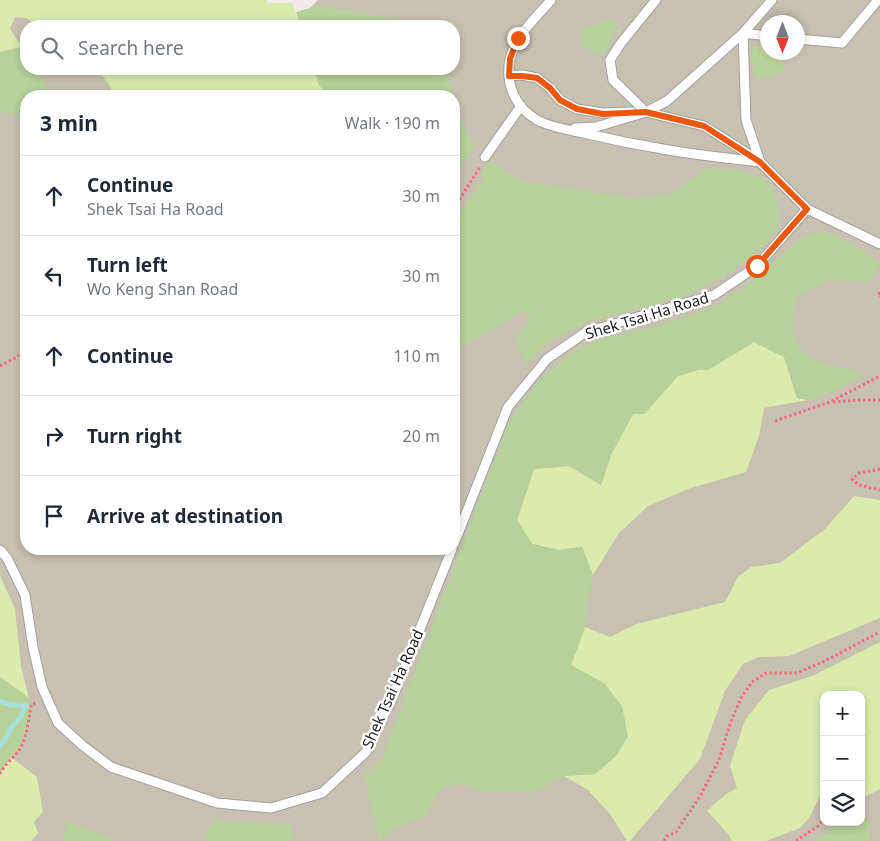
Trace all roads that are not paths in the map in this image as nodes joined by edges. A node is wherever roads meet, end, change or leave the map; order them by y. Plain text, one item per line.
1 (551, 0) edge
2 (656, 0) edge
3 (772, 0) edge
4 (878, 0) edge
5 (743, 33) junction
6 (760, 35) edge
7 (805, 40) edge
8 (509, 76) junction
9 (521, 106) junction
10 (646, 112) junction
11 (564, 129) junction
12 (486, 158) road end
13 (760, 162) junction
14 (807, 209) junction
15 (880, 244) edge
16 (460, 529) edge
17 (0, 550) edge
18 (450, 555) edge

1 - 8 lane
2 - 10 lane
3 - 5 lane
4 - 7 lane
5 - 6 lane
5 - 10 lane
5 - 13 lane
8 - 9 lane
8 - 10 lane
9 - 11 lane
9 - 12 lane
10 - 11 lane
10 - 13 lane
11 - 13 lane
13 - 14 lane
14 - 15 lane
14 - 16 lane, Shek Tsai Ha Road
17 - 18 lane, Shek Tsai Ha Road

